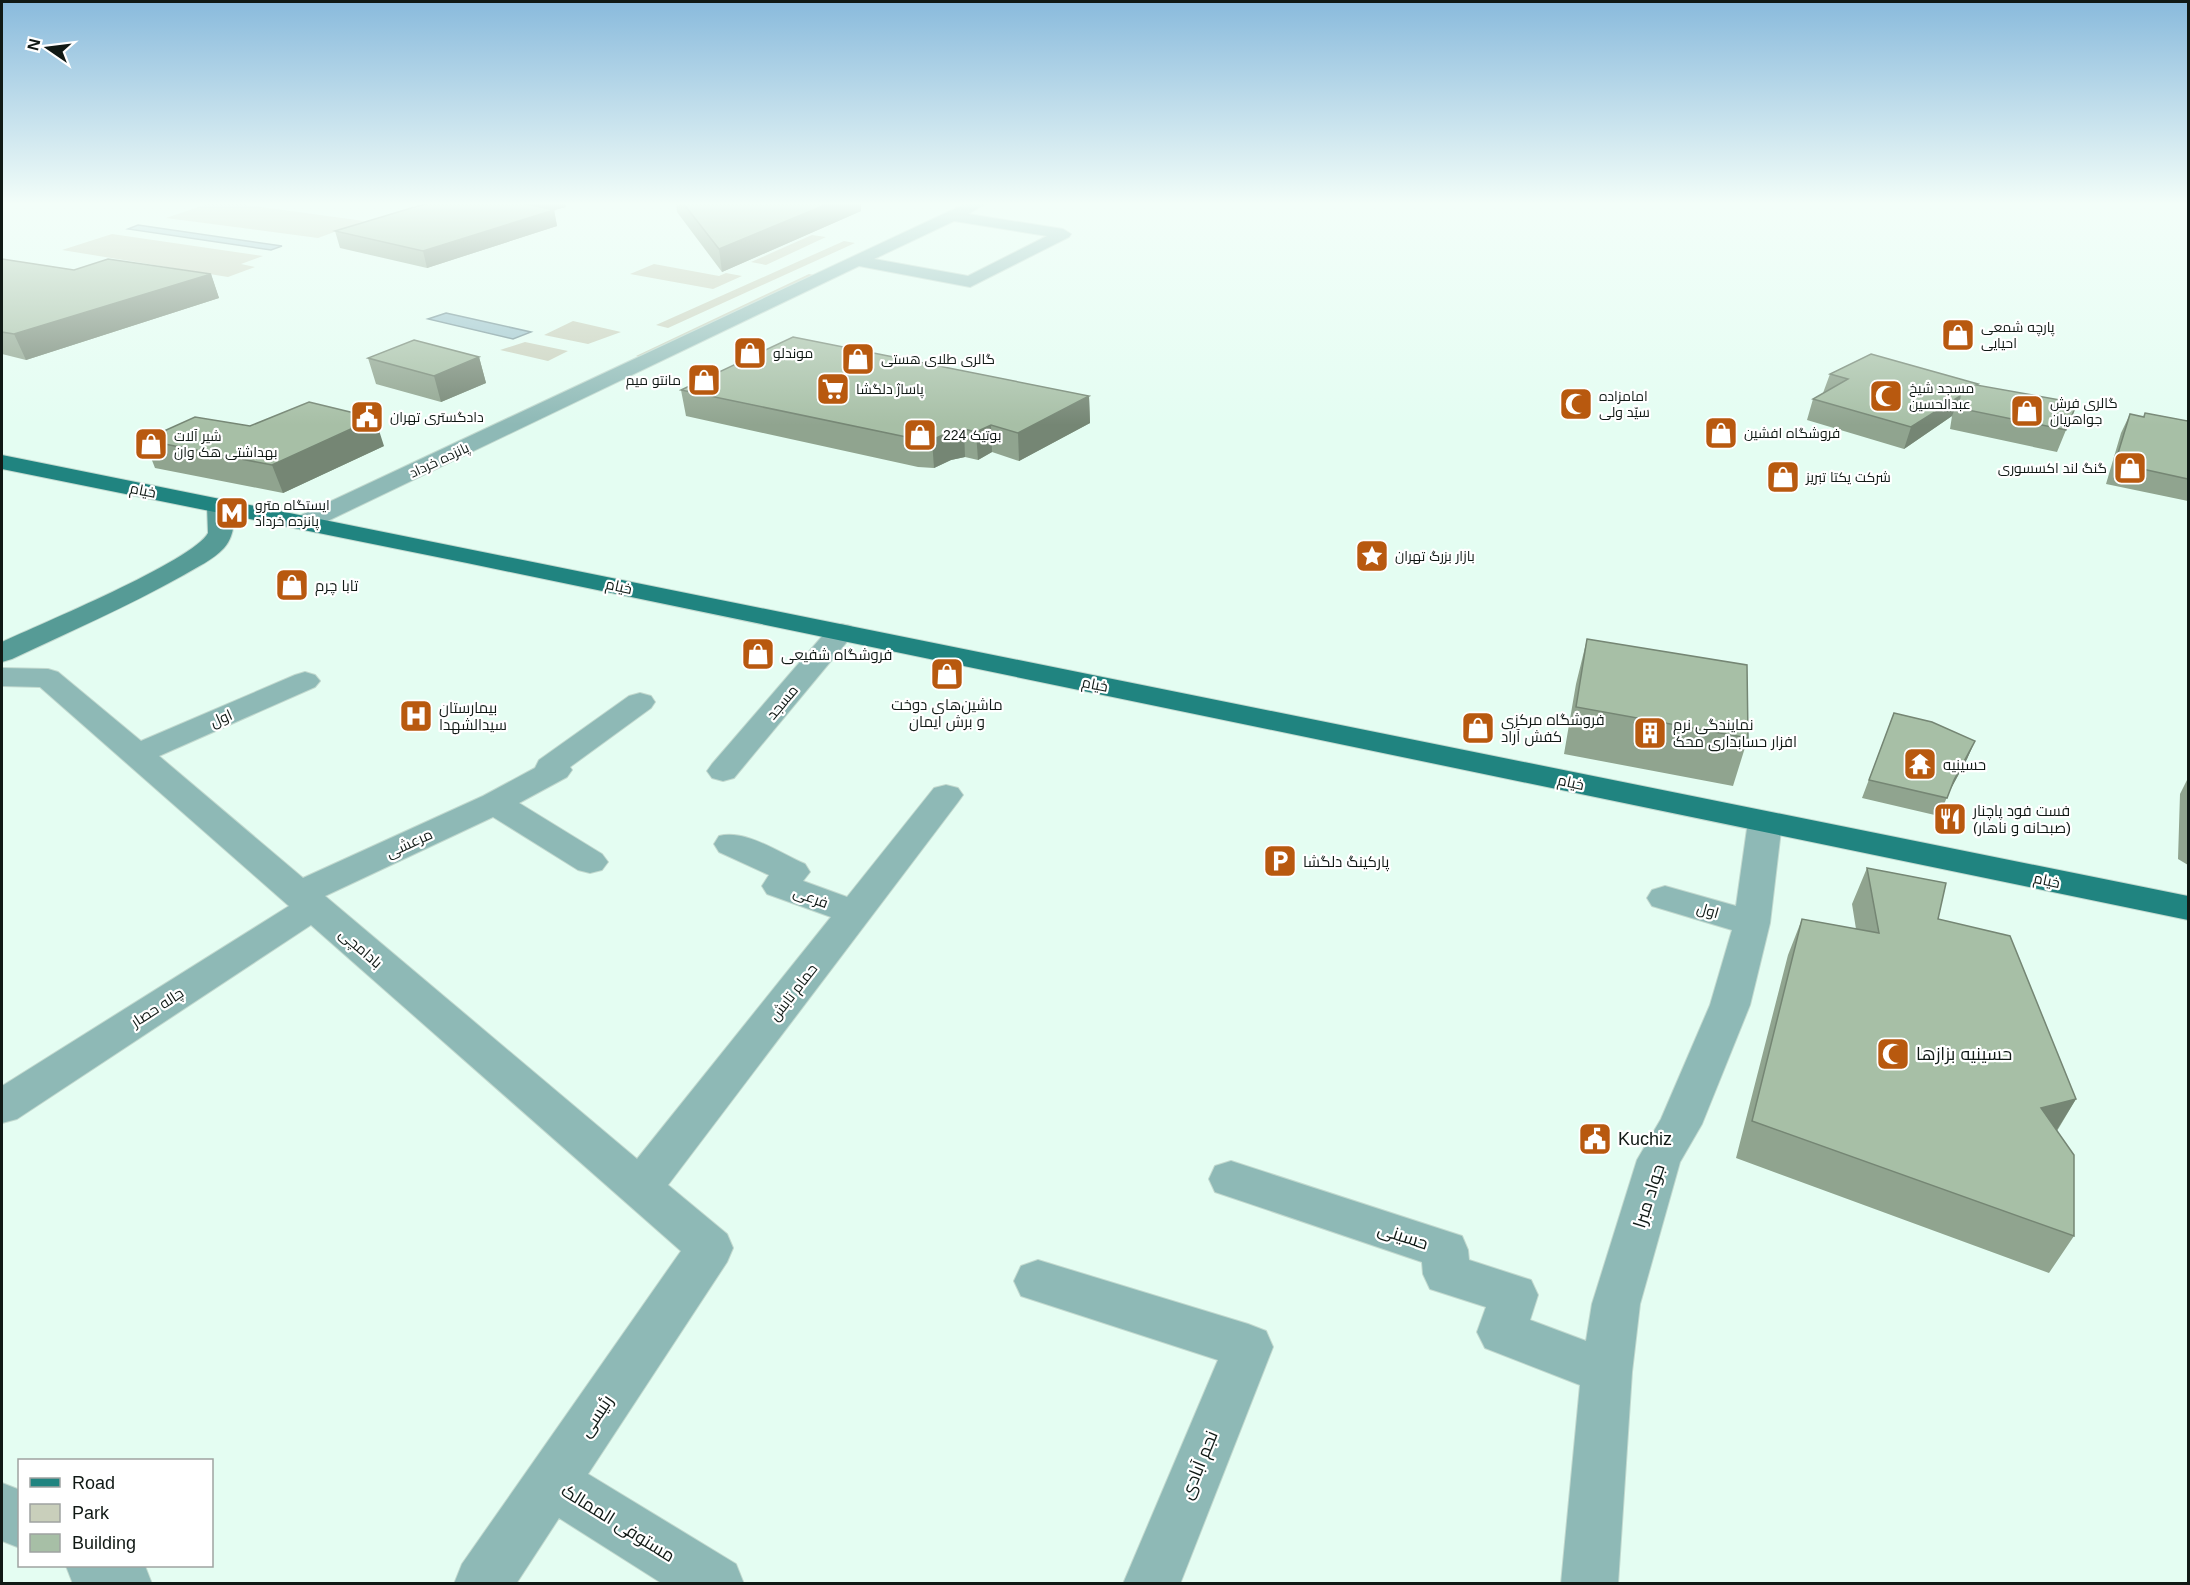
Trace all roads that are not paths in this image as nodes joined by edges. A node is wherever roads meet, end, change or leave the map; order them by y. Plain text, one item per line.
1 (824, 277) edge
2 (943, 277) edge
3 (980, 277) edge
4 (2, 462) edge
5 (219, 506) junction
6 (304, 523) junction
7 (841, 632) junction
8 (2, 653) edge
9 (2, 677) edge
10 (305, 681) dead end
11 (628, 699) dead end
12 (136, 755) junction
13 (723, 771) dead end
14 (505, 790) junction
15 (946, 795) dead end
16 (1765, 822) junction
17 (731, 844) dead end
18 (590, 862) dead end
19 (1665, 898) dead end
20 (306, 900) junction
21 (2188, 908) edge
22 (855, 912) junction
23 (1752, 922) junction
24 (2, 1107) edge
25 (1231, 1179) dead end
26 (640, 1188) junction
27 (710, 1248) joint
28 (1038, 1281) dead end
29 (1607, 1372) junction
30 (551, 1482) junction
31 (2, 1510) edge
32 (18, 1520) edge
33 (96, 1567) edge
34 (124, 1584) edge
35 (482, 1584) edge
36 (716, 1584) edge
37 (1151, 1584) edge
38 (1589, 1584) edge

1 - 6 street, پانزده خرداد
2 - 3 street
4 - 5 main road, خیام
5 - 6 main road, خیام
5 - 8 main road
6 - 7 main road, خیام
7 - 13 street, مسجد
7 - 16 main road, خیام
9 - 12 street, بادامچی
10 - 12 street, اول
11 - 14 street, مرعشی
12 - 20 street, بادامچی
14 - 18 street
14 - 20 street, مرعشی
15 - 22 street, حمام تابش
16 - 21 main road, خیام
16 - 23 street, جواد مبرا
17 - 22 street, فرعی
19 - 23 street, اول
20 - 24 street, چاله حصار
20 - 26 street, بادامچی
22 - 26 street, حمام تابش
23 - 29 street, جواد مبرا
25 - 29 street, حسینی
26 - 27 street, بادامچی
27 - 30 street, رئیسی
28 - 37 street, نجم آبادی
29 - 38 street, جواد مبرا
30 - 35 street, رئیسی
30 - 36 street, مستوفی الممالک
31 - 32 street
33 - 34 street

